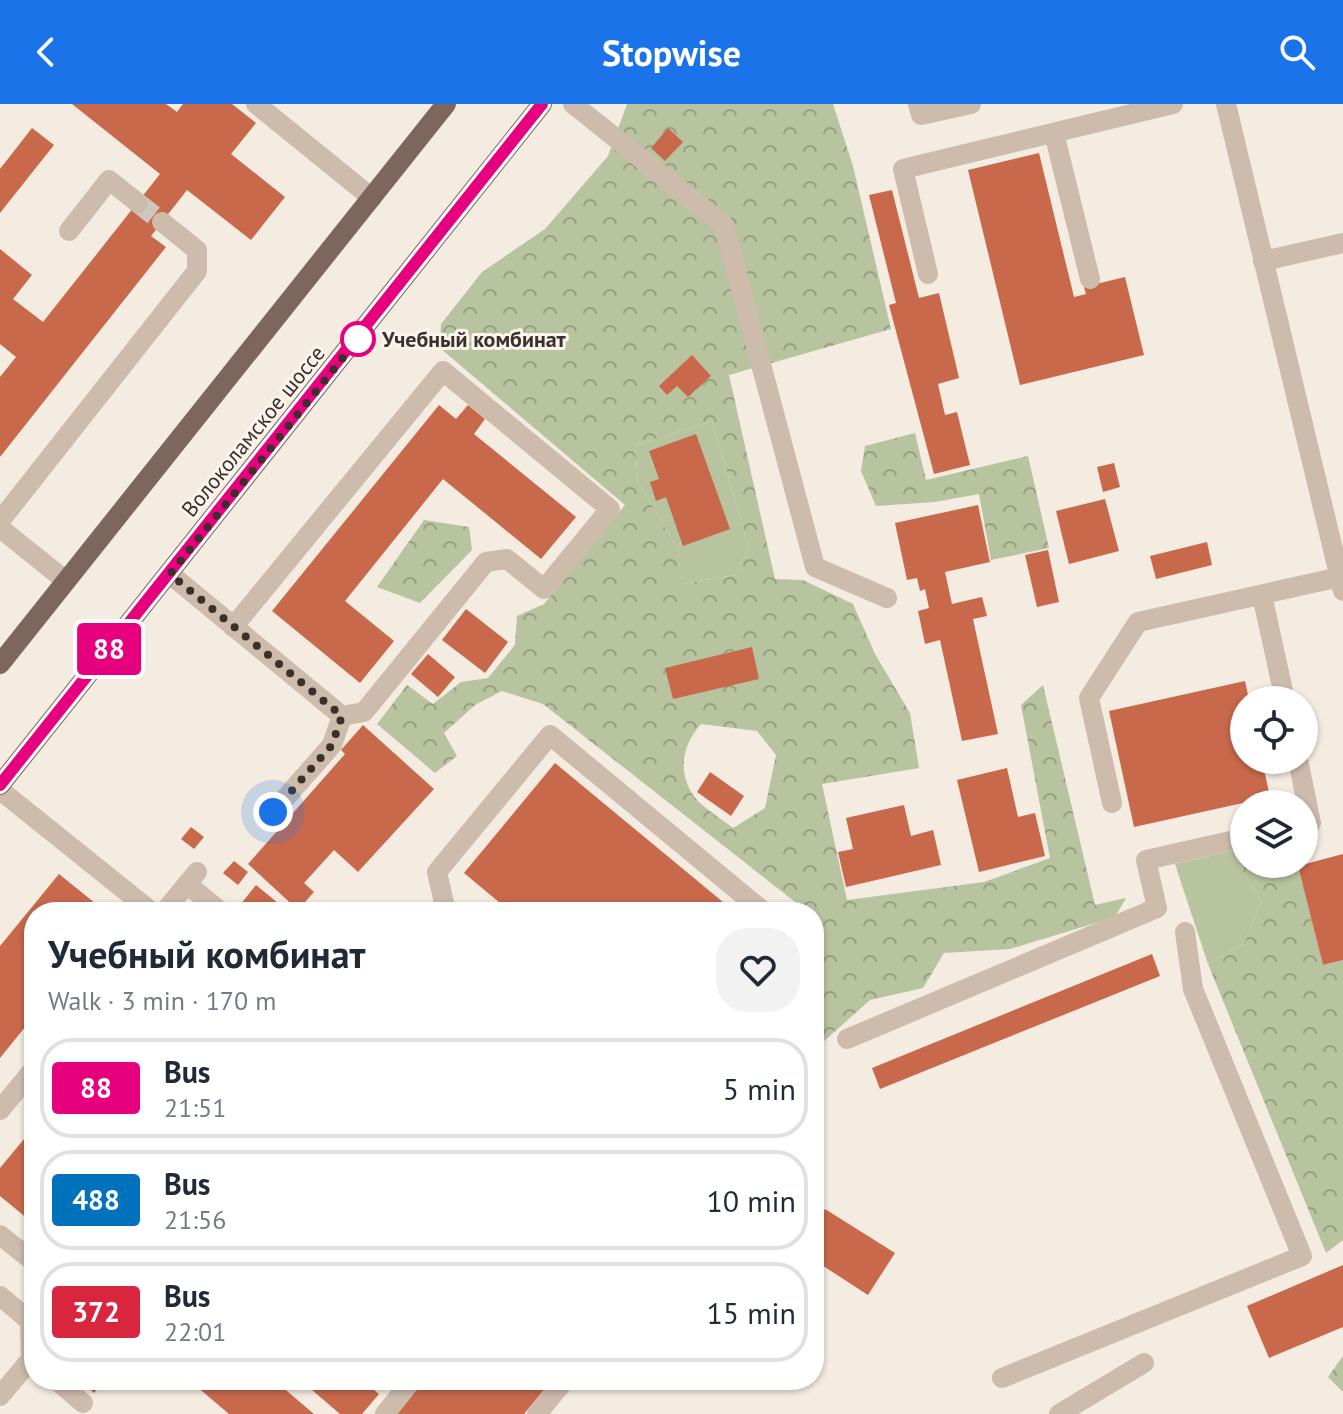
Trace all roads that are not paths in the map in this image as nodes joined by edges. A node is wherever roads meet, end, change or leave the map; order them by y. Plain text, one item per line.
1 (256, 104) edge
2 (446, 104) edge
3 (542, 104) edge
4 (573, 104) edge
5 (918, 104) edge
6 (971, 104) edge
7 (1173, 104) edge
8 (1226, 104) edge
9 (1054, 133) junction
10 (372, 198) junction
11 (138, 203) tunnel mouth
12 (162, 222) tunnel mouth
13 (69, 231) dead end
14 (1343, 243) edge
15 (1263, 261) junction
16 (928, 274) dead end
17 (1090, 279) dead end
18 (0, 521) edge
19 (0, 528) edge
20 (170, 574) junction
21 (66, 581) junction
22 (1341, 584) edge
23 (1262, 595) junction
24 (887, 598) dead end
25 (233, 627) junction
26 (0, 664) edge
27 (1282, 686) edge
28 (342, 716) junction
29 (0, 788) edge
30 (1112, 803) dead end
31 (273, 812) dead end
32 (1230, 841) edge
33 (140, 902) edge
34 (172, 902) edge
35 (212, 902) edge
36 (444, 902) edge
37 (752, 902) edge
38 (1185, 932) dead end
39 (847, 1039) dead end
40 (24, 1081) edge
41 (0, 1110) edge
42 (0, 1235) edge
43 (24, 1254) edge
44 (0, 1296) edge
45 (24, 1316) edge
46 (1144, 1363) dead end
47 (24, 1369) edge
48 (1002, 1378) dead end
49 (68, 1390) edge
50 (400, 1390) edge
51 (557, 1390) edge
52 (0, 1396) edge
53 (83, 1403) dead end
54 (385, 1414) edge
55 (537, 1414) edge
56 (1059, 1414) edge

1 - 10 street
2 - 10 main road
3 - 20 main road, Волоколамское шоссе
4 - 24 street
5 - 6 street
7 - 9 street
8 - 15 street
9 - 16 street
9 - 17 street
10 - 21 main road
11 - 13 street
12 - 18 street
14 - 15 street
15 - 22 street
19 - 21 street
20 - 25 street
20 - 29 main road, Волоколамское шоссе
21 - 26 main road
22 - 23 street
23 - 27 street
23 - 30 street
25 - 28 street
25 - 28 street
28 - 31 street
29 - 33 street
32 - 39 street
34 - 35 street
36 - 37 street
38 - 48 street
40 - 41 street
42 - 43 street
44 - 45 street
46 - 56 street
47 - 52 street
49 - 53 street
50 - 54 street
51 - 55 street

